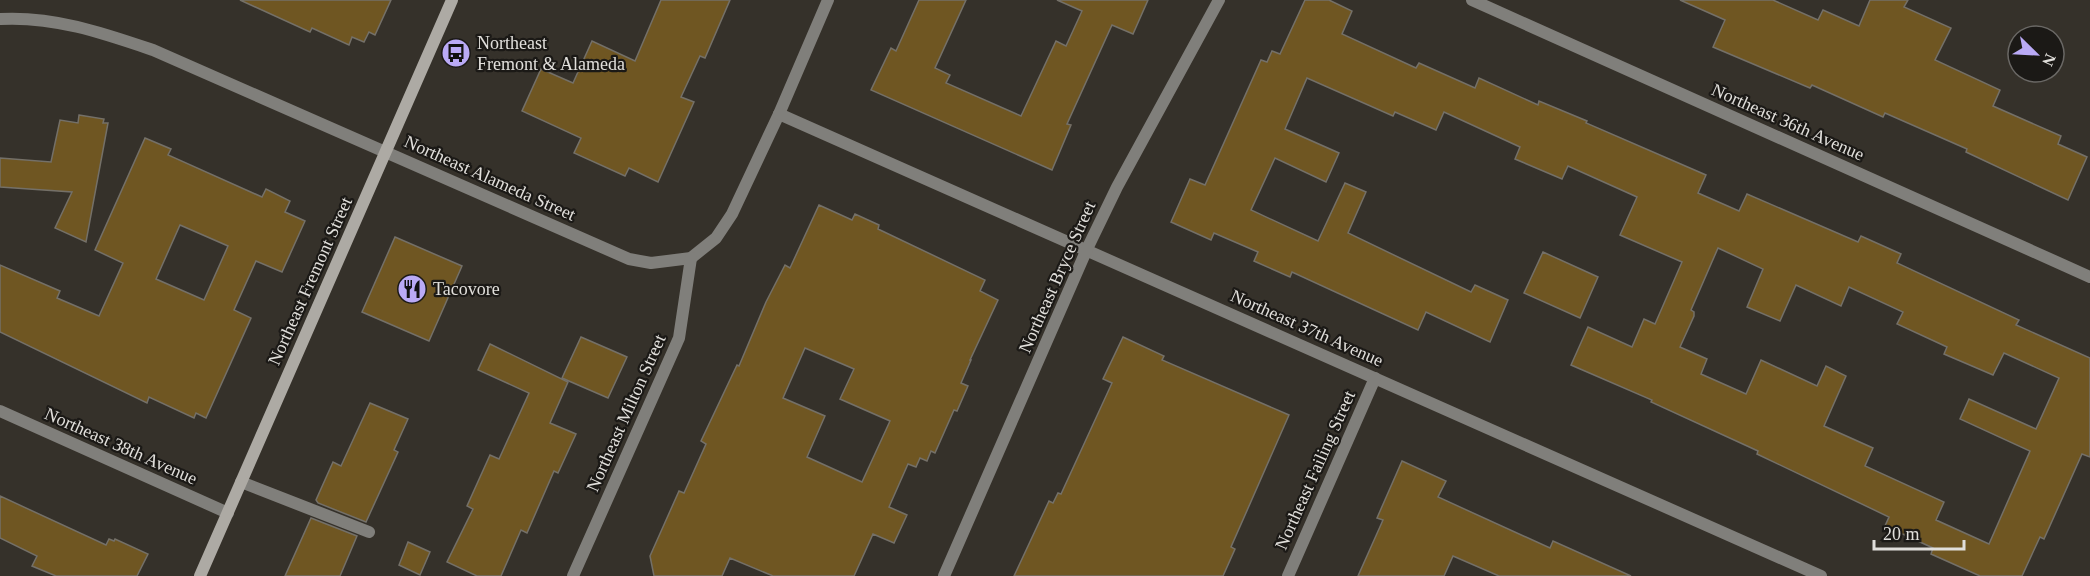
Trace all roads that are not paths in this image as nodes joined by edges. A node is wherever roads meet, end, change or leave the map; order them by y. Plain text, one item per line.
1 (452, 0) edge
2 (828, 0) edge
3 (1219, 0) edge
4 (1472, 0) edge
5 (0, 20) edge
6 (779, 114) junction
7 (386, 152) junction
8 (1087, 249) junction
9 (691, 258) junction
10 (2090, 277) edge
11 (1375, 378) junction
12 (0, 411) edge
13 (241, 482) junction
14 (228, 513) junction
15 (369, 531) dead end
16 (200, 576) edge
17 (573, 576) edge
18 (944, 576) edge
19 (1288, 576) edge
20 (1821, 576) edge

1 - 7 main road, Northeast Fremont Street
2 - 6 street
3 - 8 street, Northeast Bryce Street
4 - 10 street, Northeast 36th Avenue
5 - 7 street, Northeast Alameda Street
6 - 8 street, Northeast 37th Avenue
6 - 9 street
7 - 9 street, Northeast Alameda Street
7 - 13 main road, Northeast Fremont Street
8 - 11 street, Northeast 37th Avenue
8 - 18 street, Northeast Bryce Street
9 - 17 street, Northeast Milton Street
11 - 19 street, Northeast Failing Street
11 - 20 street, Northeast 37th Avenue
12 - 14 street, Northeast 38th Avenue
13 - 14 main road, Northeast Fremont Street
13 - 15 street
14 - 16 main road, Northeast Fremont Street

